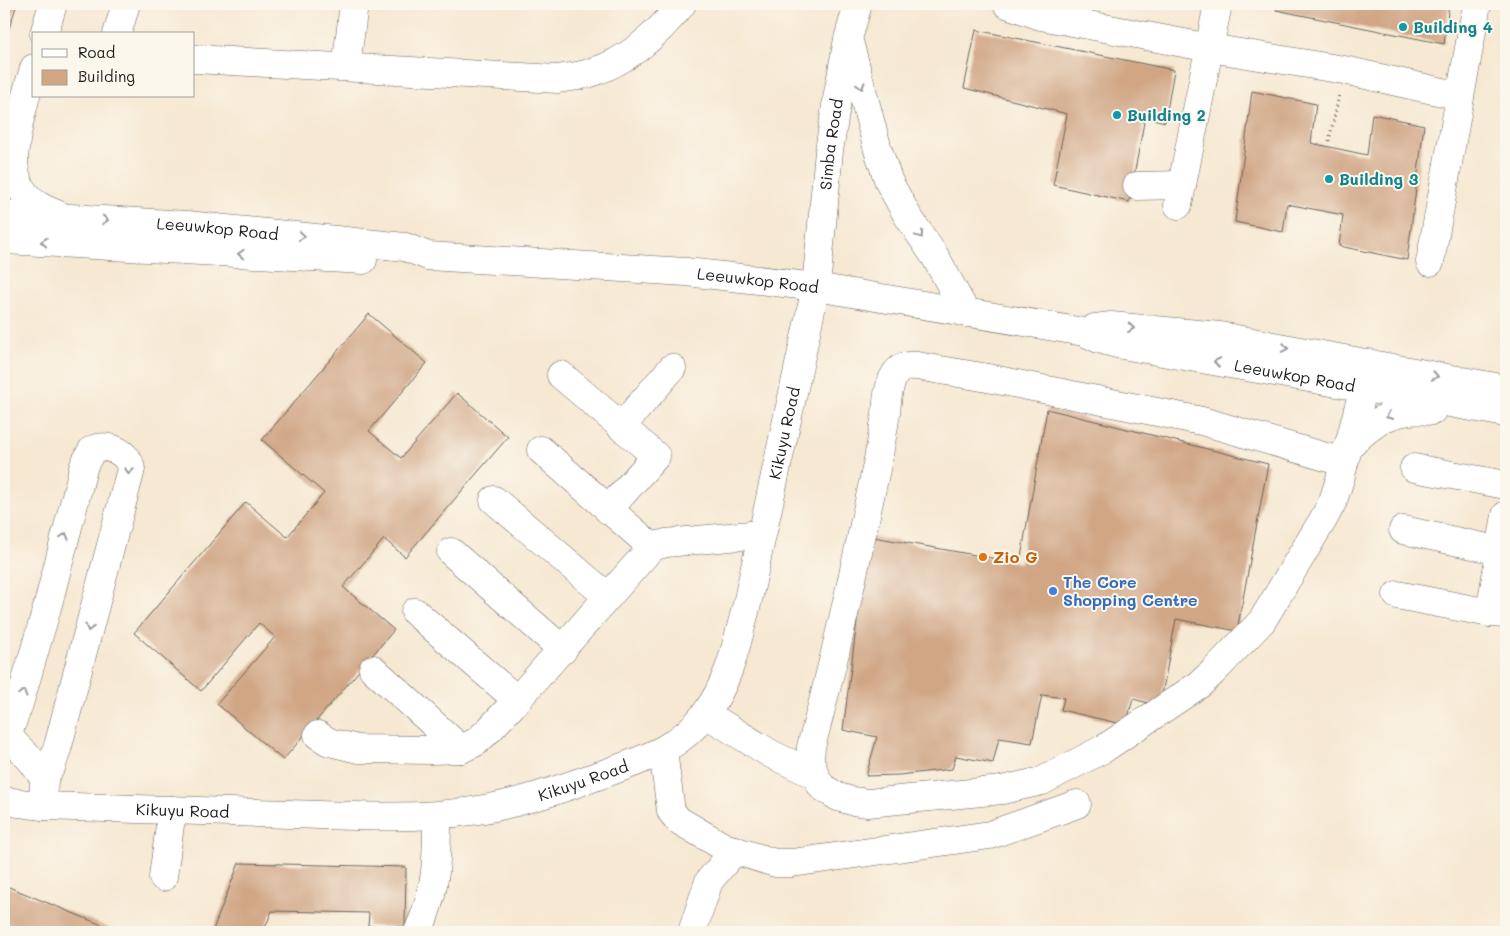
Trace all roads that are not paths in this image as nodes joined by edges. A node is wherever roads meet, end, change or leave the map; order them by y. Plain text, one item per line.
1 (54, 4) edge
2 (126, 4) edge
3 (354, 4) edge
4 (682, 4) edge
5 (858, 4) edge
6 (1007, 4) edge
7 (1218, 4) edge
8 (1477, 4) edge
9 (45, 32) edge
10 (118, 32) edge
11 (848, 39) junction
12 (1210, 48) junction
13 (195, 59) edge
14 (346, 67) junction
15 (31, 78) edge
16 (1460, 96) junction
17 (4, 161) edge
18 (1137, 186) dead end
19 (4, 214) edge
20 (64, 218) junction
21 (4, 240) edge
22 (428, 256) junction
23 (1430, 262) dead end
24 (816, 287) junction
25 (966, 313) junction
26 (672, 368) dead end
27 (561, 375) dead end
28 (1367, 376) junction
29 (1506, 389) edge
30 (1506, 414) edge
31 (621, 427) junction
32 (541, 450) dead end
33 (1345, 455) junction
34 (1414, 468) dead end
35 (1506, 485) edge
36 (494, 500) dead end
37 (608, 510) junction
38 (1506, 515) edge
39 (1402, 530) dead end
40 (761, 534) junction
41 (652, 547) junction
42 (451, 552) dead end
43 (1503, 552) edge
44 (1397, 595) dead end
45 (608, 596) junction
46 (415, 612) dead end
47 (1498, 613) edge
48 (562, 650) junction
49 (373, 669) dead end
50 (517, 700) junction
51 (706, 714) junction
52 (318, 735) dead end
53 (7, 739) edge
54 (461, 749) junction
55 (662, 751) junction
56 (814, 775) junction
57 (44, 778) junction
58 (4, 801) edge
59 (1077, 804) dead end
60 (43, 806) junction
61 (172, 810) junction
62 (437, 816) junction
63 (734, 850) junction
64 (163, 878) dead end
65 (418, 932) edge
66 (692, 932) edge

1 - 9 street
2 - 10 street
3 - 14 street
4 - 14 street
5 - 11 street, Simba Road
6 - 12 street
7 - 12 street
8 - 16 street
11 - 24 street, Simba Road
11 -> 25 street
12 - 16 street
12 - 18 street
13 - 14 street
15 - 17 street
15 - 20 street
16 - 23 street
19 - 20 street, Leeuwkop Road
20 -> 22 street, Leeuwkop Road
22 -> 21 street, Leeuwkop Road
22 - 24 street, Leeuwkop Road
24 - 25 street, Leeuwkop Road
24 - 40 street, Kikuyu Road
25 - 28 street, Leeuwkop Road
26 - 31 street
27 - 31 street
28 -> 29 street, Leeuwkop Road
28 - 30 street, Leeuwkop Road
28 - 33 street
30 -> 33 street
31 - 37 street
32 - 37 street
33 - 56 street
33 - 56 street
34 - 35 street
36 - 45 street
37 - 41 street
38 - 43 street
39 - 43 street
40 - 41 street
40 - 51 street, Kikuyu Road
41 - 45 street
42 - 48 street
43 - 47 street
44 - 47 street
45 - 48 street
46 - 50 street
48 - 50 street
49 - 54 street
50 - 54 street
51 - 55 street, Kikuyu Road
51 - 56 street
52 - 54 street
53 - 57 street
53 -> 57 street
55 - 62 street, Kikuyu Road
55 - 63 street
57 - 60 street
58 - 60 street, Kikuyu Road
59 - 63 street
60 - 61 street, Kikuyu Road
61 - 62 street, Kikuyu Road
61 - 64 street
62 - 65 street
63 - 66 street

